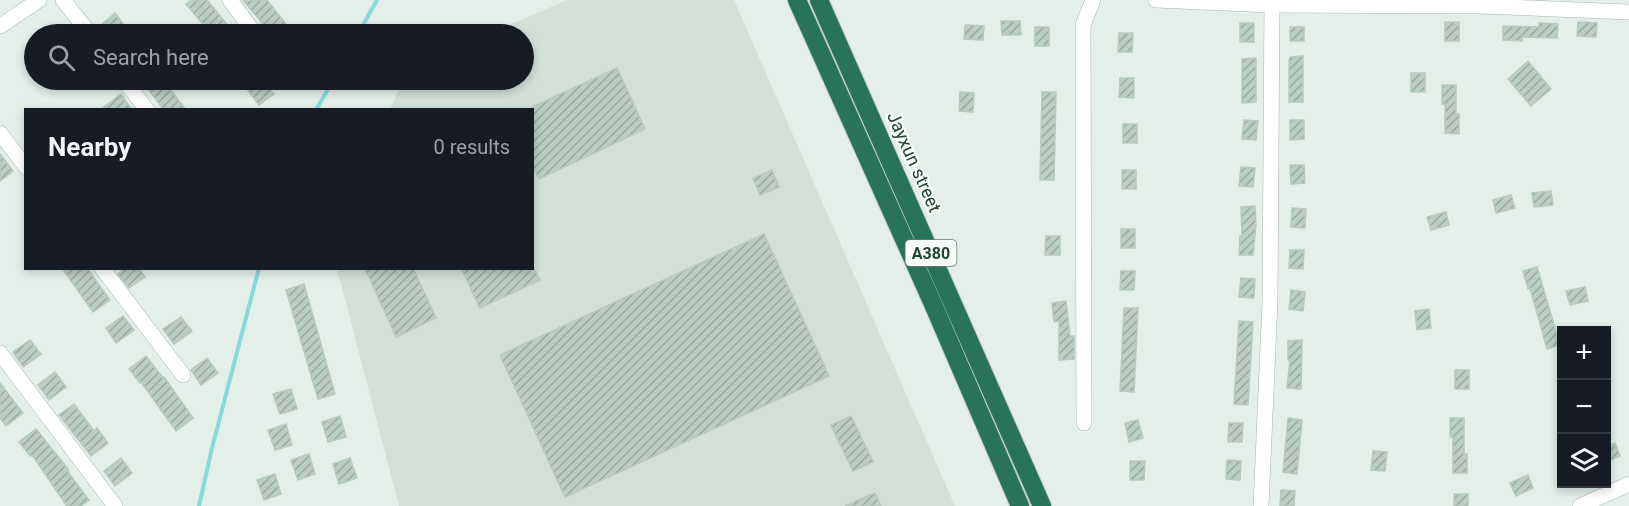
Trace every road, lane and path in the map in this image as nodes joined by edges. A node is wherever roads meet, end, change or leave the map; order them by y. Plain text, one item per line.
1 (39, 0) edge
2 (63, 0) edge
3 (230, 0) edge
4 (797, 0) edge
5 (819, 0) edge
6 (1093, 0) edge
7 (1156, 0) edge
8 (1272, 3) edge
9 (1481, 3) edge
10 (1629, 12) edge
11 (82, 24) edge
12 (248, 24) edge
13 (0, 26) edge
14 (132, 90) edge
15 (145, 108) edge
16 (0, 133) edge
17 (24, 164) edge
18 (104, 270) edge
19 (0, 353) edge
20 (183, 375) dead end
21 (1084, 423) dead end
22 (1629, 484) edge
23 (115, 506) edge
24 (1020, 506) edge
25 (1042, 506) edge
26 (1261, 506) edge
27 (1580, 506) edge

1 - 13 street
2 - 11 street
3 - 12 street
4 - 24 highway, A380
5 - 25 highway, Jayxun street / A380
6 - 21 street
7 - 8 street
8 - 9 street
8 - 26 street
9 - 10 street
14 - 15 street
16 - 17 street
18 - 20 street
19 - 23 street
22 - 27 street

